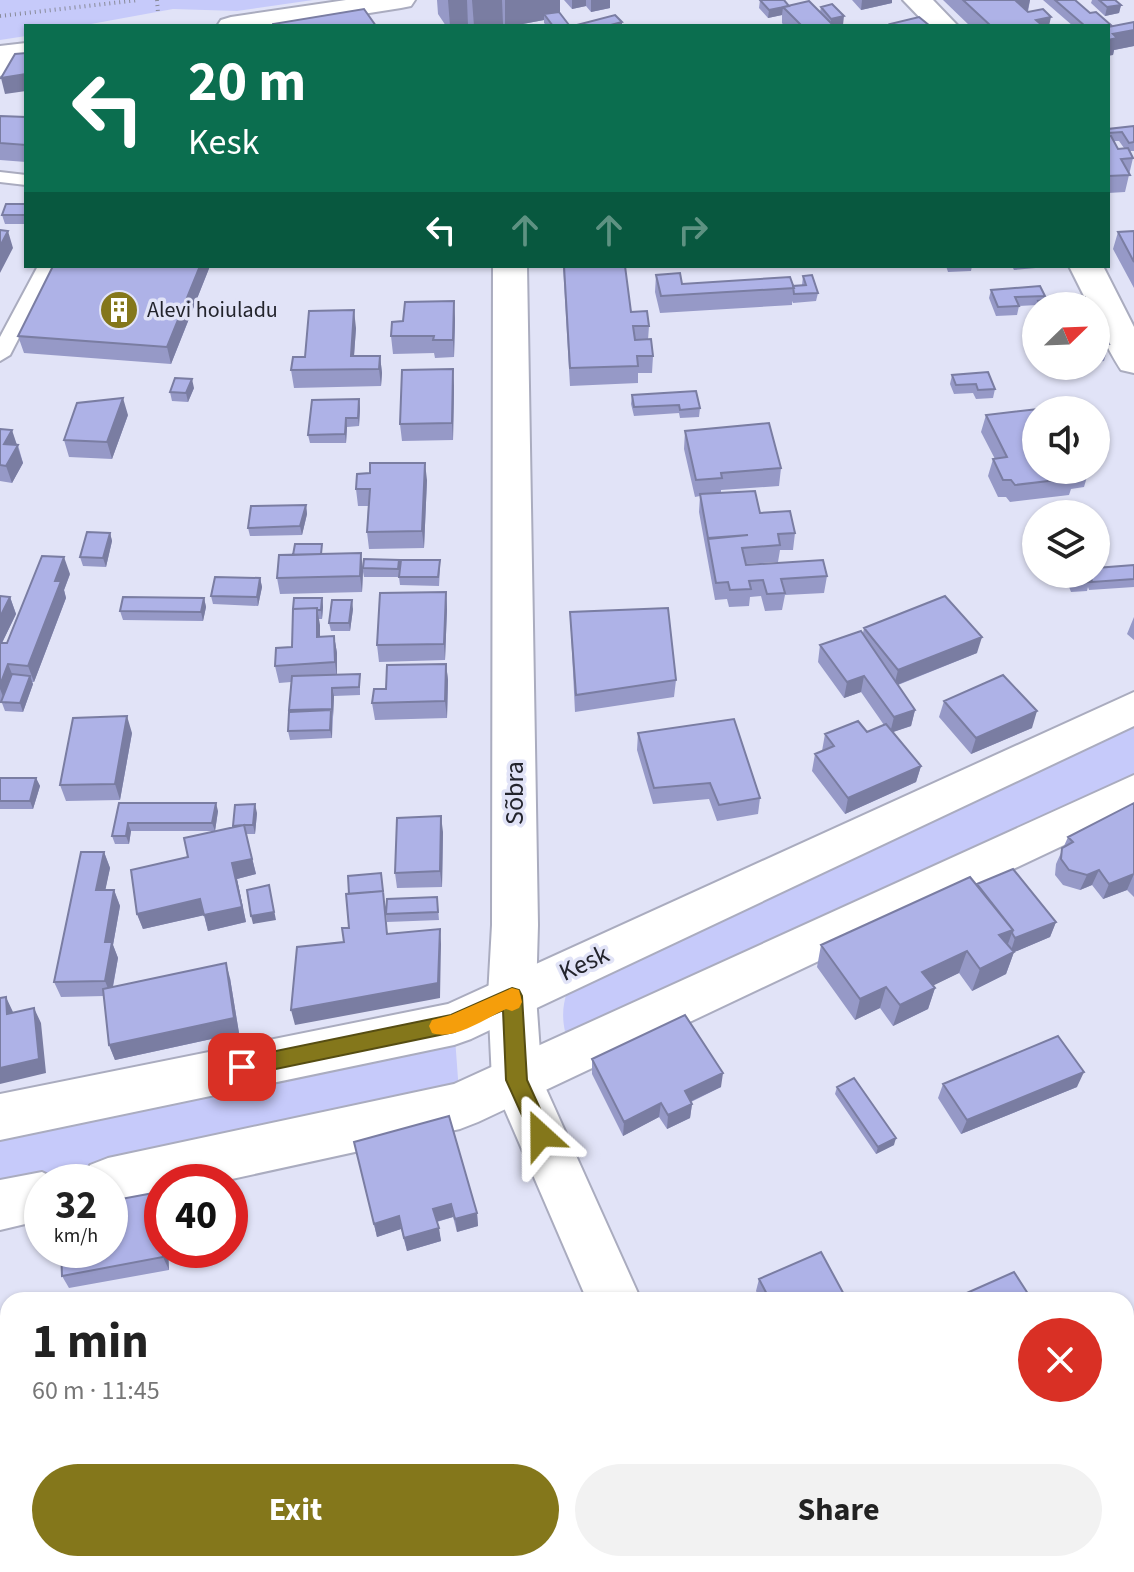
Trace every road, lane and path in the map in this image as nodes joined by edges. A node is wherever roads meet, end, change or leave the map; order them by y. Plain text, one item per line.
1 (139, 0) edge
2 (157, 0) edge
3 (917, 0) edge
4 (394, 7) edge
5 (158, 13) dead end
6 (0, 16) edge
7 (248, 24) edge
8 (942, 24) edge
9 (0, 177) edge
10 (24, 180) edge
11 (46, 268) edge
12 (510, 268) edge
13 (1087, 268) edge
14 (0, 355) edge
15 (1134, 362) edge
16 (1134, 708) edge
17 (1134, 792) edge
18 (512, 996) junction
19 (517, 1080) junction
20 (0, 1117) edge
21 (128, 1178) edge
22 (24, 1200) edge
23 (0, 1205) edge
24 (610, 1292) edge

1 - 6 path
2 - 5 path
3 - 8 street
4 - 7 street
9 - 10 lane
11 - 14 lane
12 - 18 street, Sõbra
13 - 15 street
16 - 18 street, Kesk
17 - 19 street
18 - 19 street, Sõbra
18 - 20 street, Kesk
19 - 21 street
19 - 24 street, Sõbra
22 - 23 street

